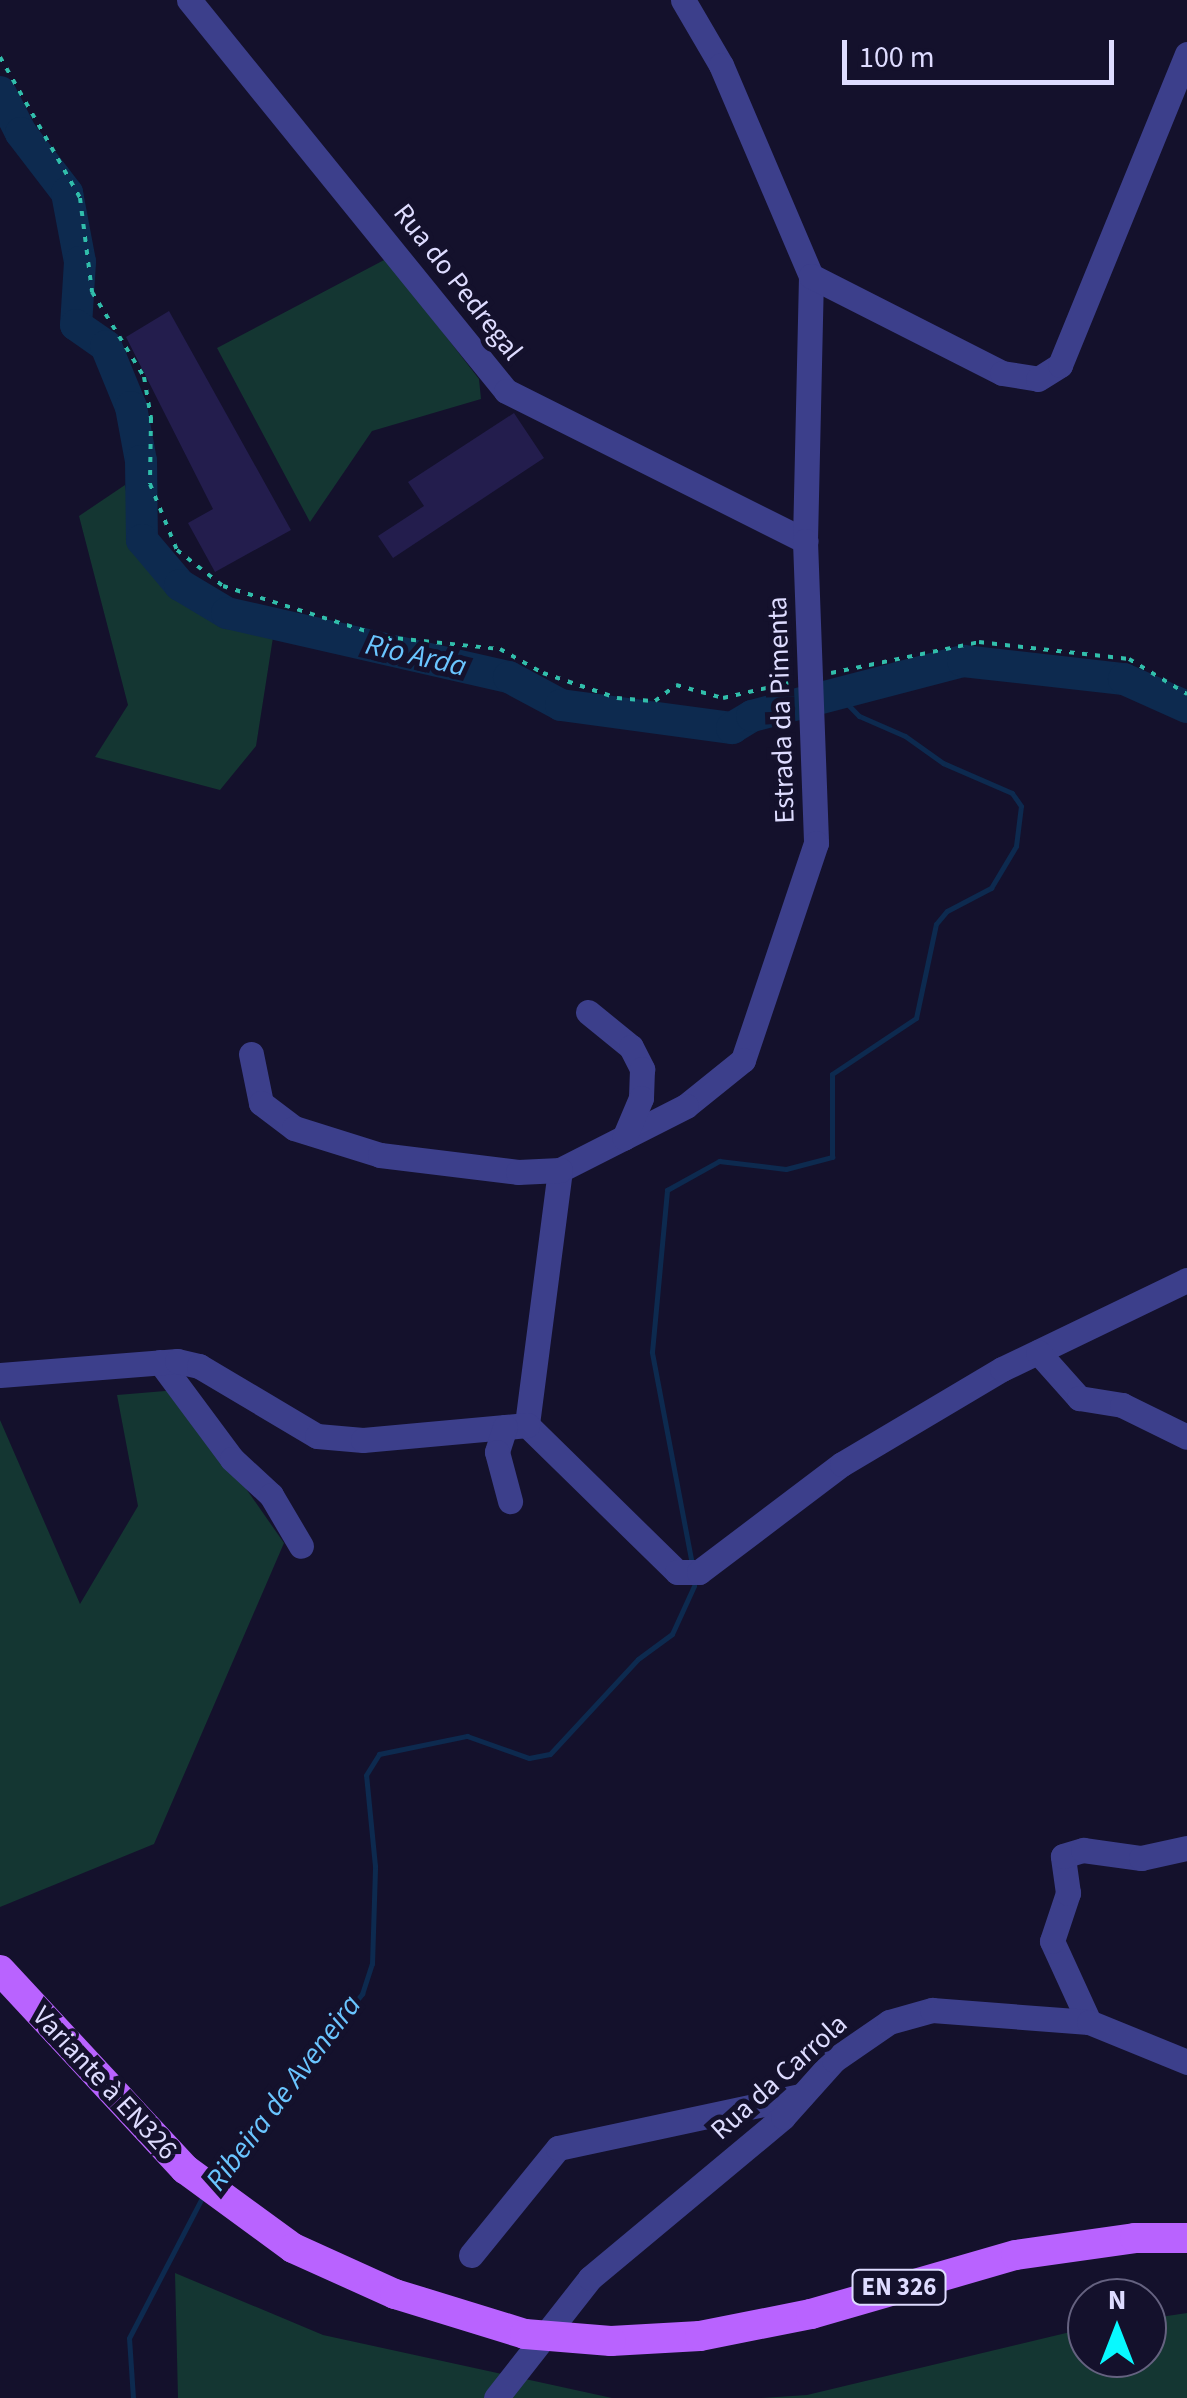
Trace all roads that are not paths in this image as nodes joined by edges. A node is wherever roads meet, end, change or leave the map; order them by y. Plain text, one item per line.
1 (189, 0) edge
2 (683, 0) edge
3 (1187, 54) edge
4 (811, 276) junction
5 (804, 541) junction
6 (588, 1012) dead end
7 (251, 1054) dead end
8 (624, 1138) junction
9 (560, 1170) junction
10 (1187, 1280) edge
11 (1038, 1352) junction
12 (160, 1362) junction
13 (0, 1374) edge
14 (516, 1426) junction
15 (1187, 1437) edge
16 (510, 1501) dead end
17 (302, 1546) dead end
18 (1187, 1848) edge
19 (0, 1970) edge
20 (1089, 2022) junction
21 (1187, 2062) edge
22 (801, 2096) junction
23 (1187, 2238) edge
24 (471, 2255) dead end
25 (496, 2397) edge

1 - 5 street, Rua do Pedregal
2 - 4 street, Estrada da Pimenta
3 - 4 street
4 - 5 street, Estrada da Pimenta
5 - 8 street, Estrada da Pimenta
6 - 8 street
7 - 9 street
8 - 9 street, Estrada da Pimenta
9 - 14 street
10 - 11 street
11 - 14 street
11 - 15 street
12 - 13 street
12 - 14 street
12 - 17 street
14 - 16 street
18 - 20 street
19 - 23 main road, Variante à EN326 / EN 326, bridge
20 - 21 street, Rua da Carrola
20 - 22 street, Rua da Carrola
22 - 24 street
22 - 25 street, Rua da Carrola

